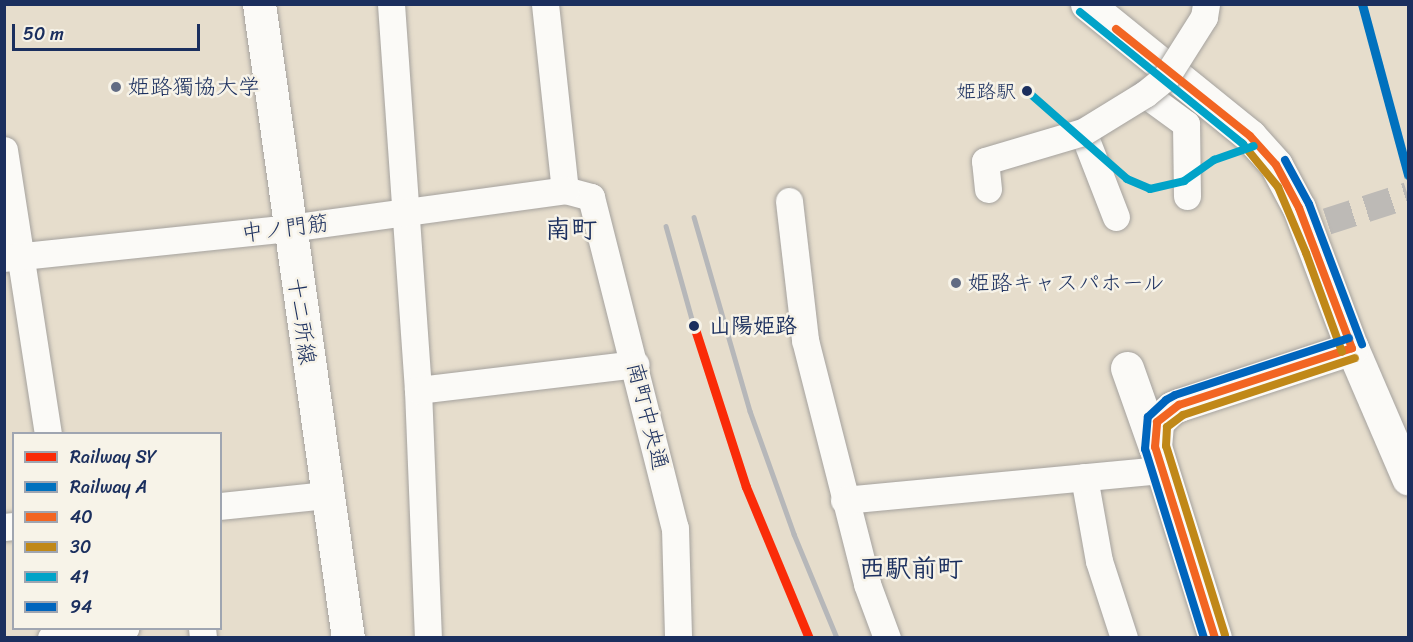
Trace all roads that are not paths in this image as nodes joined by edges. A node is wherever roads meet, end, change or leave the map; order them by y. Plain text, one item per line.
1 (259, 4) edge
2 (391, 4) edge
3 (545, 4) edge
4 (1086, 4) edge
5 (1206, 4) edge
6 (1145, 94) junction
7 (1083, 132) junction
8 (4, 150) edge
9 (987, 189) dead end
10 (565, 190) junction
11 (1187, 196) dead end
12 (789, 201) dead end
13 (404, 212) junction
14 (1116, 217) dead end
15 (289, 228) junction
16 (14, 257) edge
17 (1352, 348) junction
18 (635, 364) junction
19 (1127, 368) dead end
20 (418, 390) junction
21 (48, 432) edge
22 (1158, 458) junction
23 (1084, 477) junction
24 (1408, 478) edge
25 (327, 495) junction
26 (844, 500) junction
27 (222, 506) edge
28 (106, 630) edge
29 (78, 633) edge
30 (51, 638) edge
31 (348, 638) edge
32 (428, 638) edge
33 (678, 638) edge
34 (887, 638) edge
35 (1124, 638) edge
36 (1215, 638) edge

1 - 15 street, 十二所線
2 - 13 street
3 - 10 street
4 - 17 street
5 - 6 street, bridge
6 - 7 street, bridge
6 - 11 street
7 - 9 street, bridge
7 - 14 street
8 - 16 street
10 - 13 street, 中ノ門筋
10 - 18 street, 南町中央通
12 - 26 street
13 - 15 street, 中ノ門筋
13 - 20 street
15 - 16 street, 中ノ門筋
15 - 25 street, 十二所線
16 - 21 street
17 - 22 street
17 - 24 street
18 - 20 street
18 - 33 street, 南町中央通
19 - 22 street
20 - 32 street
22 - 23 street
22 - 36 street
23 - 26 street
23 - 35 street
25 - 27 street
25 - 31 street, 十二所線
26 - 34 street
28 - 29 street
29 - 30 street

